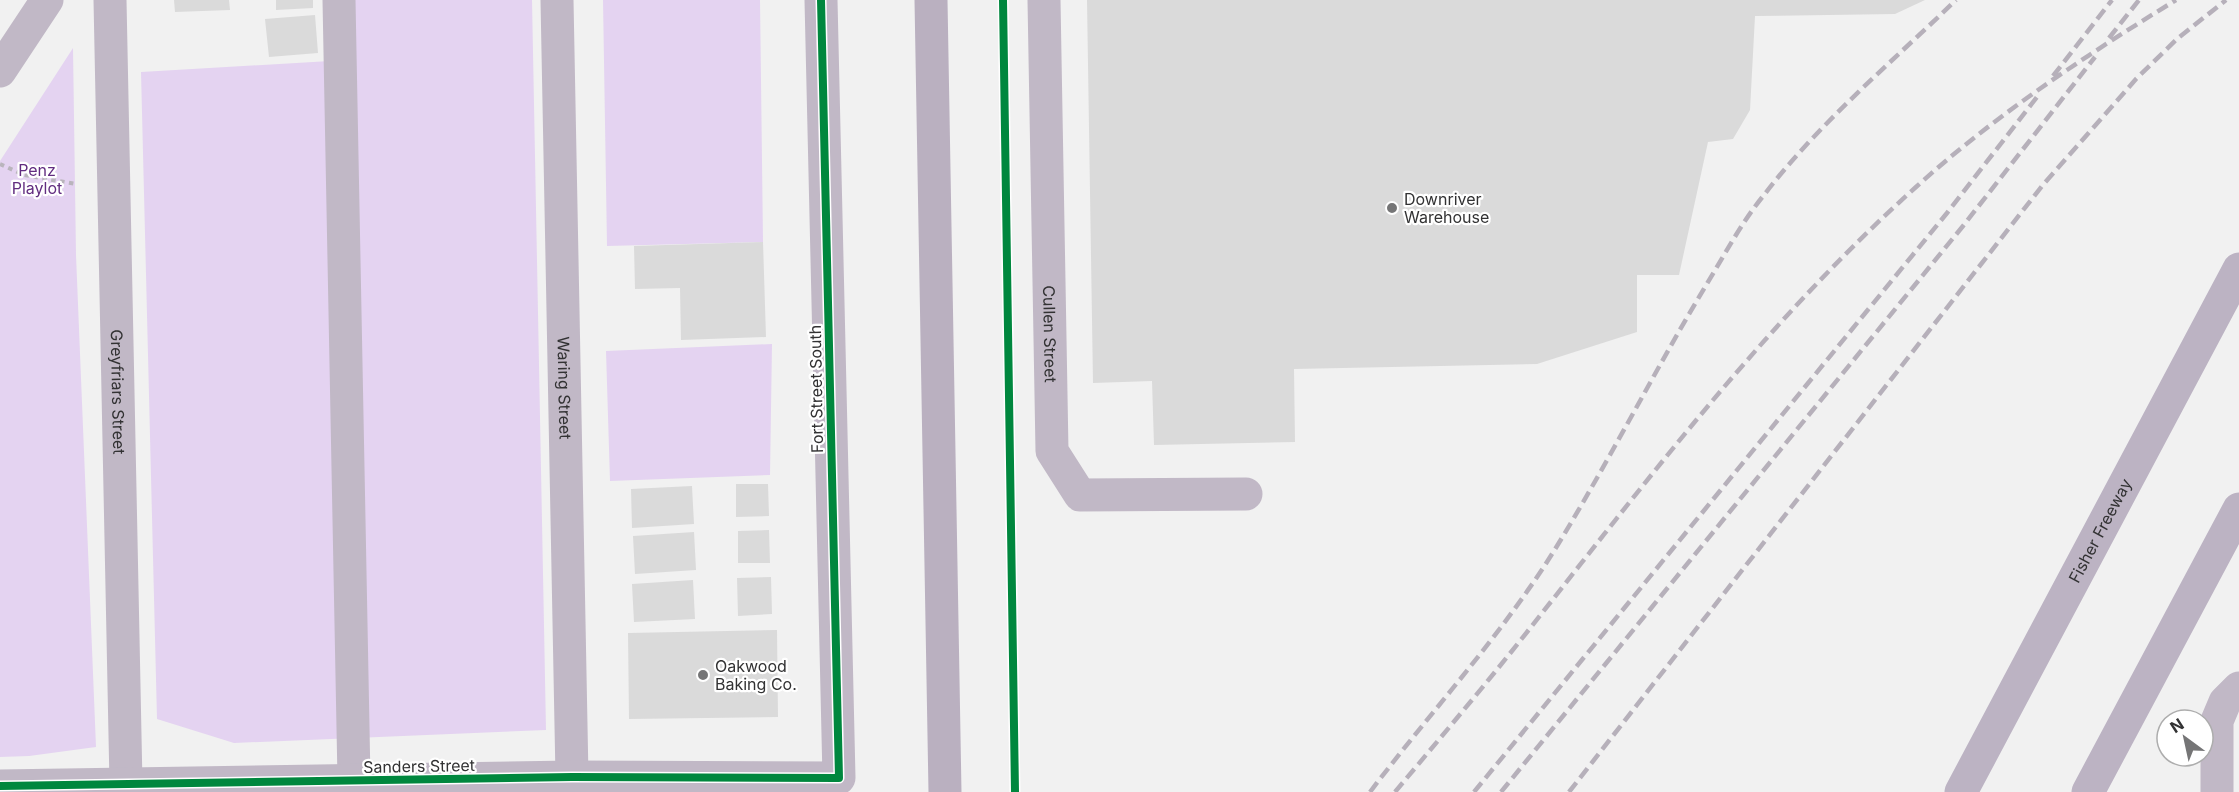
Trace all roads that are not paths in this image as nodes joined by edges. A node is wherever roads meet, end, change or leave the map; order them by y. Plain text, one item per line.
1 (47, 0) edge
2 (110, 0) edge
3 (339, 0) edge
4 (557, 0) edge
5 (821, 0) edge
6 (931, 0) edge
7 (1044, 0) edge
8 (0, 71) edge
9 (2239, 269) edge
10 (1246, 494) dead end
11 (2239, 509) edge
12 (2239, 688) edge
13 (572, 777) junction
14 (839, 778) joint
15 (354, 780) junction
16 (126, 784) junction
17 (0, 786) edge
18 (945, 792) edge
19 (1961, 792) edge
20 (2088, 792) edge
21 (2217, 792) edge

1 - 8 street
2 - 16 street, Greyfriars Street
3 - 15 street
4 - 13 street, Waring Street
5 - 14 street, Fort Street South
6 - 18 main road
7 - 10 street, Cullen Street
9 - 19 highway, Fisher Freeway
11 - 20 highway
12 - 21 street
13 - 14 street, Sanders Street
13 - 15 street, Sanders Street
15 - 16 street, Sanders Street
16 - 17 street, Sanders Street

